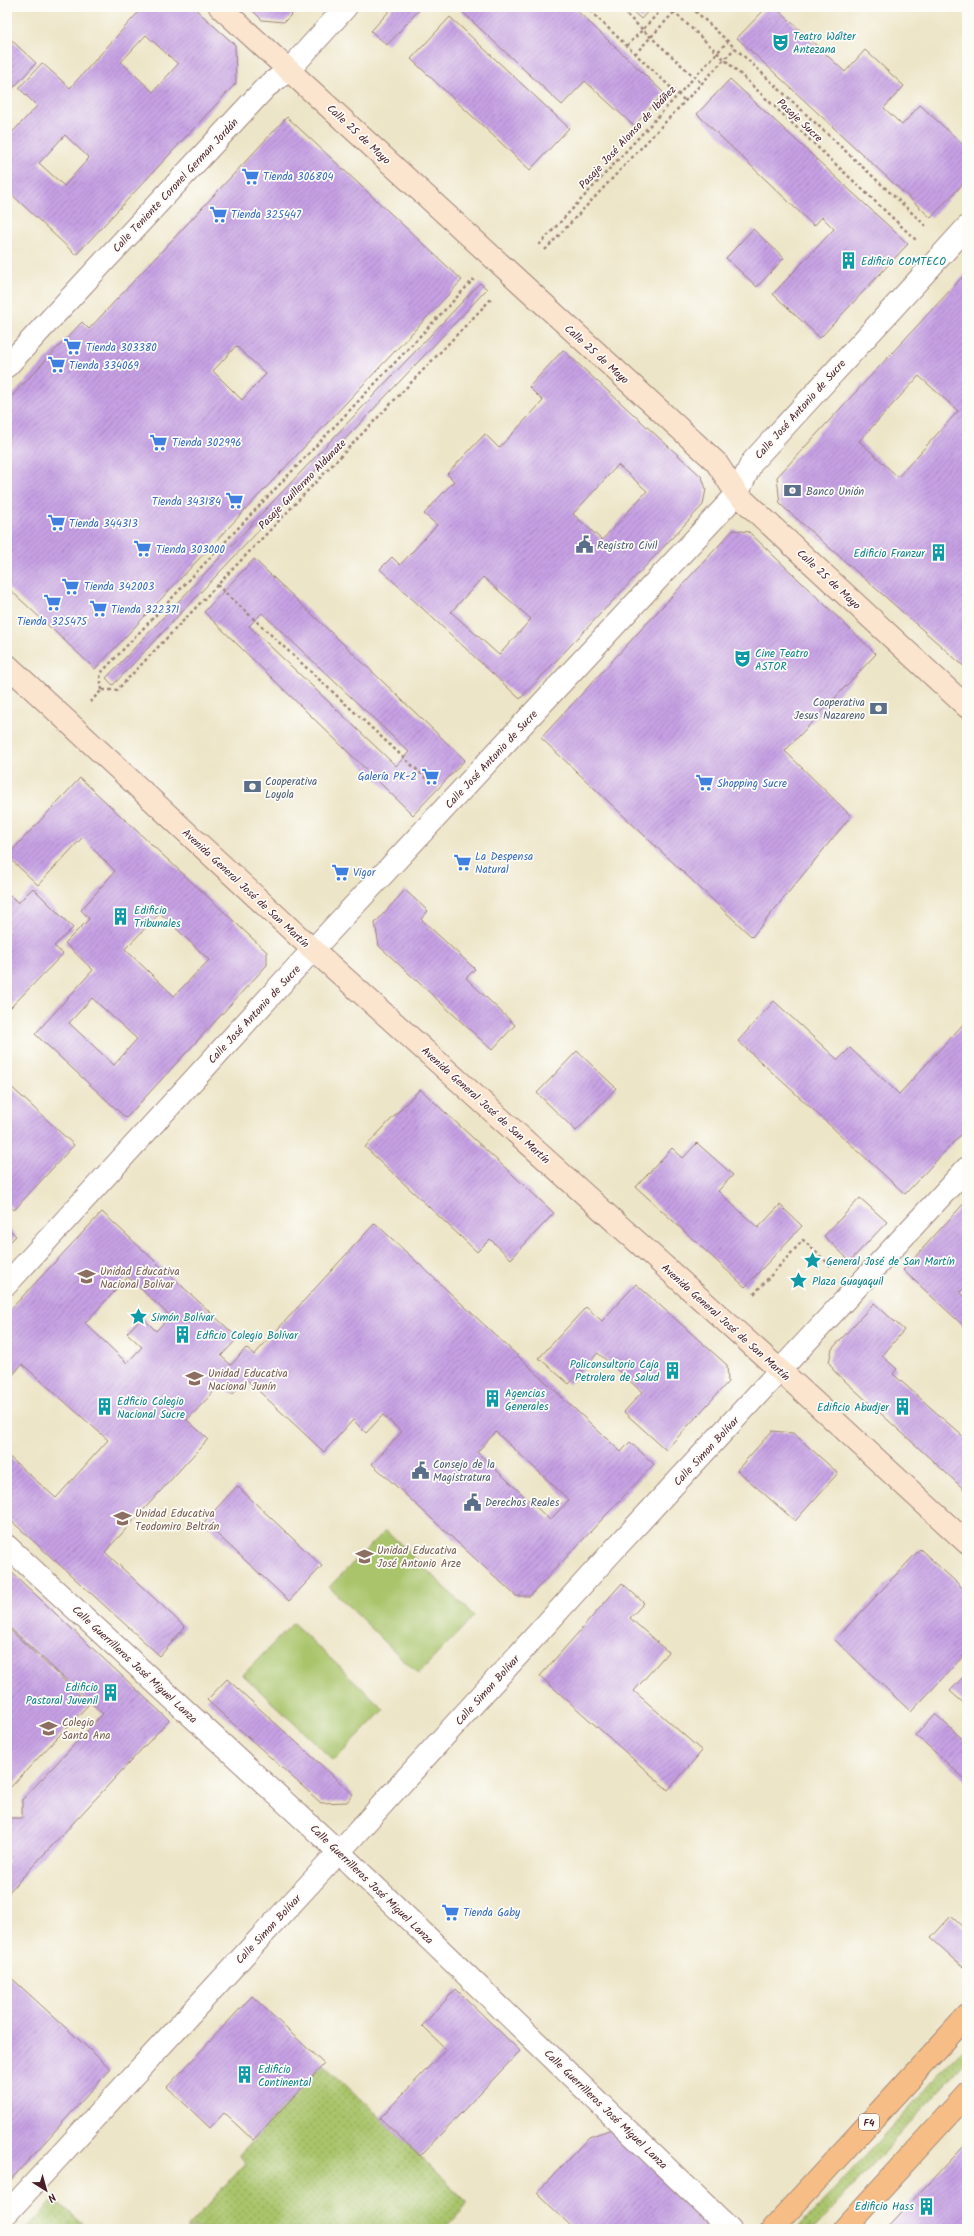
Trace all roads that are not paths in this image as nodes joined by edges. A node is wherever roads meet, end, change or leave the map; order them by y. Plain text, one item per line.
1 (220, 7) edge
2 (346, 7) edge
3 (289, 70) junction
4 (967, 227) edge
5 (7, 366) edge
6 (737, 494) junction
7 (7, 665) edge
8 (967, 707) edge
9 (314, 950) junction
10 (967, 1168) edge
11 (7, 1284) edge
12 (780, 1371) junction
13 (967, 1543) edge
14 (7, 1546) edge
15 (339, 1852) junction
16 (967, 2016) edge
17 (967, 2094) edge
18 (7, 2213) edge
19 (730, 2229) edge
20 (772, 2229) edge
21 (844, 2229) edge

1 - 3 main road, Calle 25 de Mayo
2 - 3 street, Calle Teniente Coronel German Jordán
3 - 5 street, Calle Teniente Coronel German Jordán
3 - 6 main road, Calle 25 de Mayo
4 - 6 street, Calle José Antonio de Sucre
6 - 8 main road, Calle 25 de Mayo
6 - 9 street, Calle José Antonio de Sucre
7 - 9 main road, Avenida General José de San Martín
9 - 11 street, Calle José Antonio de Sucre
9 - 12 main road, Avenida General José de San Martín
10 - 12 street, Calle Simon Bolívar
12 - 13 main road, Avenida General José de San Martín
12 - 15 street, Calle Simon Bolívar
14 - 15 street, Calle Guerrilleros José Miguel Lanza
15 - 18 street, Calle Simon Bolívar
15 - 19 street, Calle Guerrilleros José Miguel Lanza
16 - 20 main road, F4
17 - 21 main road

